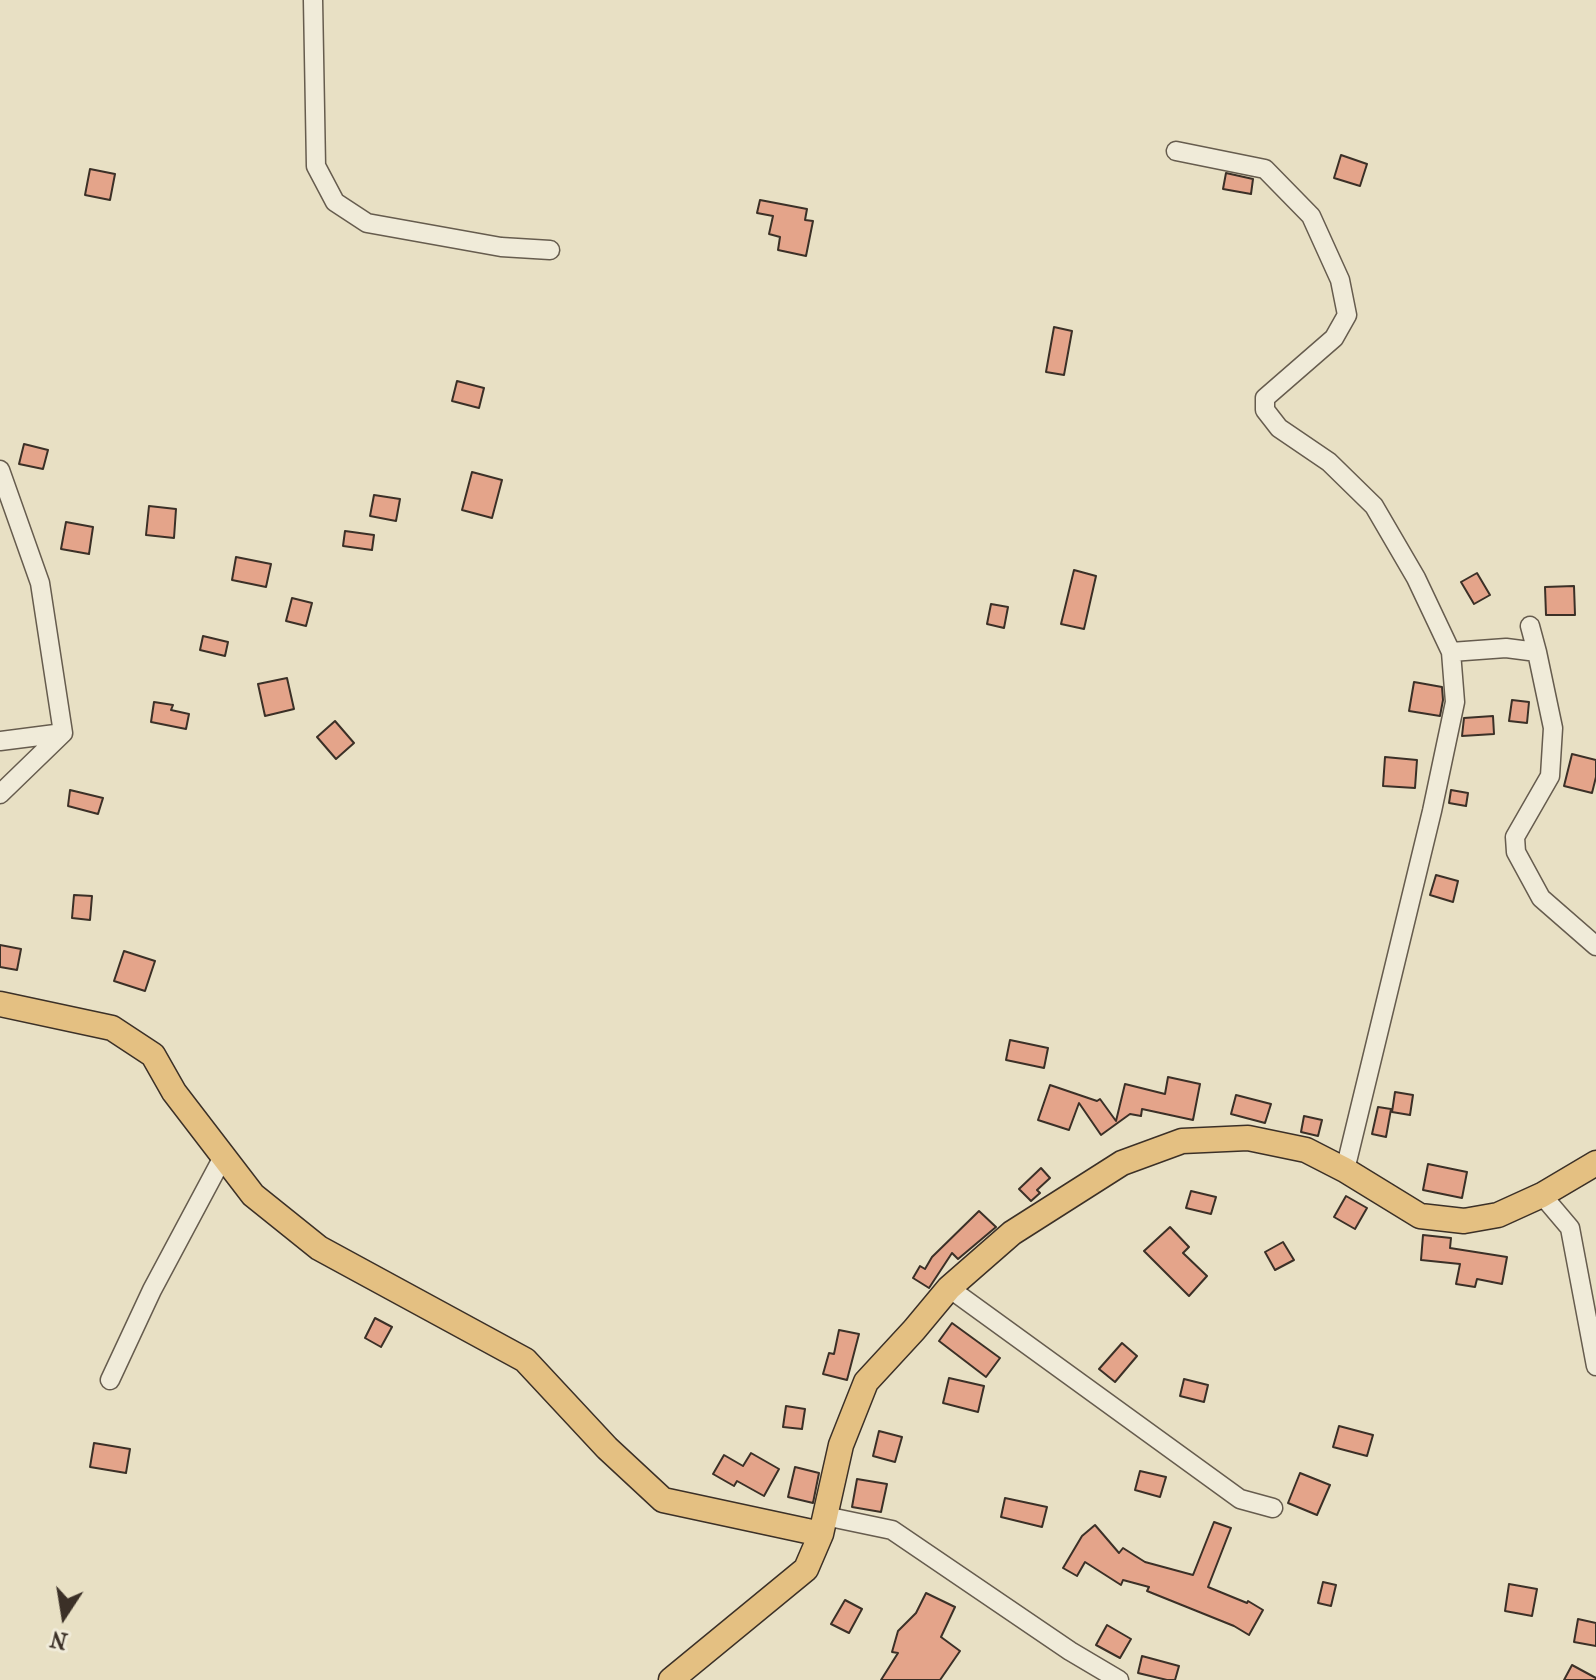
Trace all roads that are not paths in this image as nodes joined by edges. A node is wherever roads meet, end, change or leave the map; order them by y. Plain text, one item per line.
1 (313, 0) edge
2 (1176, 151) dead end
3 (550, 250) dead end
4 (0, 470) edge
5 (1530, 626) dead end
6 (1451, 652) junction
7 (1537, 652) junction
8 (63, 733) junction
9 (0, 741) edge
10 (0, 794) edge
11 (1596, 946) edge
12 (0, 1004) edge
13 (223, 1157) junction
14 (1596, 1163) edge
15 (1345, 1170) junction
16 (1542, 1195) junction
17 (949, 1288) junction
18 (1596, 1366) edge
19 (110, 1380) dead end
20 (1273, 1508) dead end
21 (823, 1525) junction
22 (671, 1680) edge
23 (1119, 1680) edge

1 - 3 street
2 - 6 street
4 - 8 street
5 - 7 street
6 - 7 street
6 - 15 street
7 - 11 street
8 - 9 street
8 - 10 street
12 - 13 main road
13 - 19 street
13 - 21 main road
14 - 16 main road
15 - 16 main road
15 - 17 main road
16 - 18 street
17 - 20 street
17 - 21 main road
21 - 22 main road
21 - 23 street

